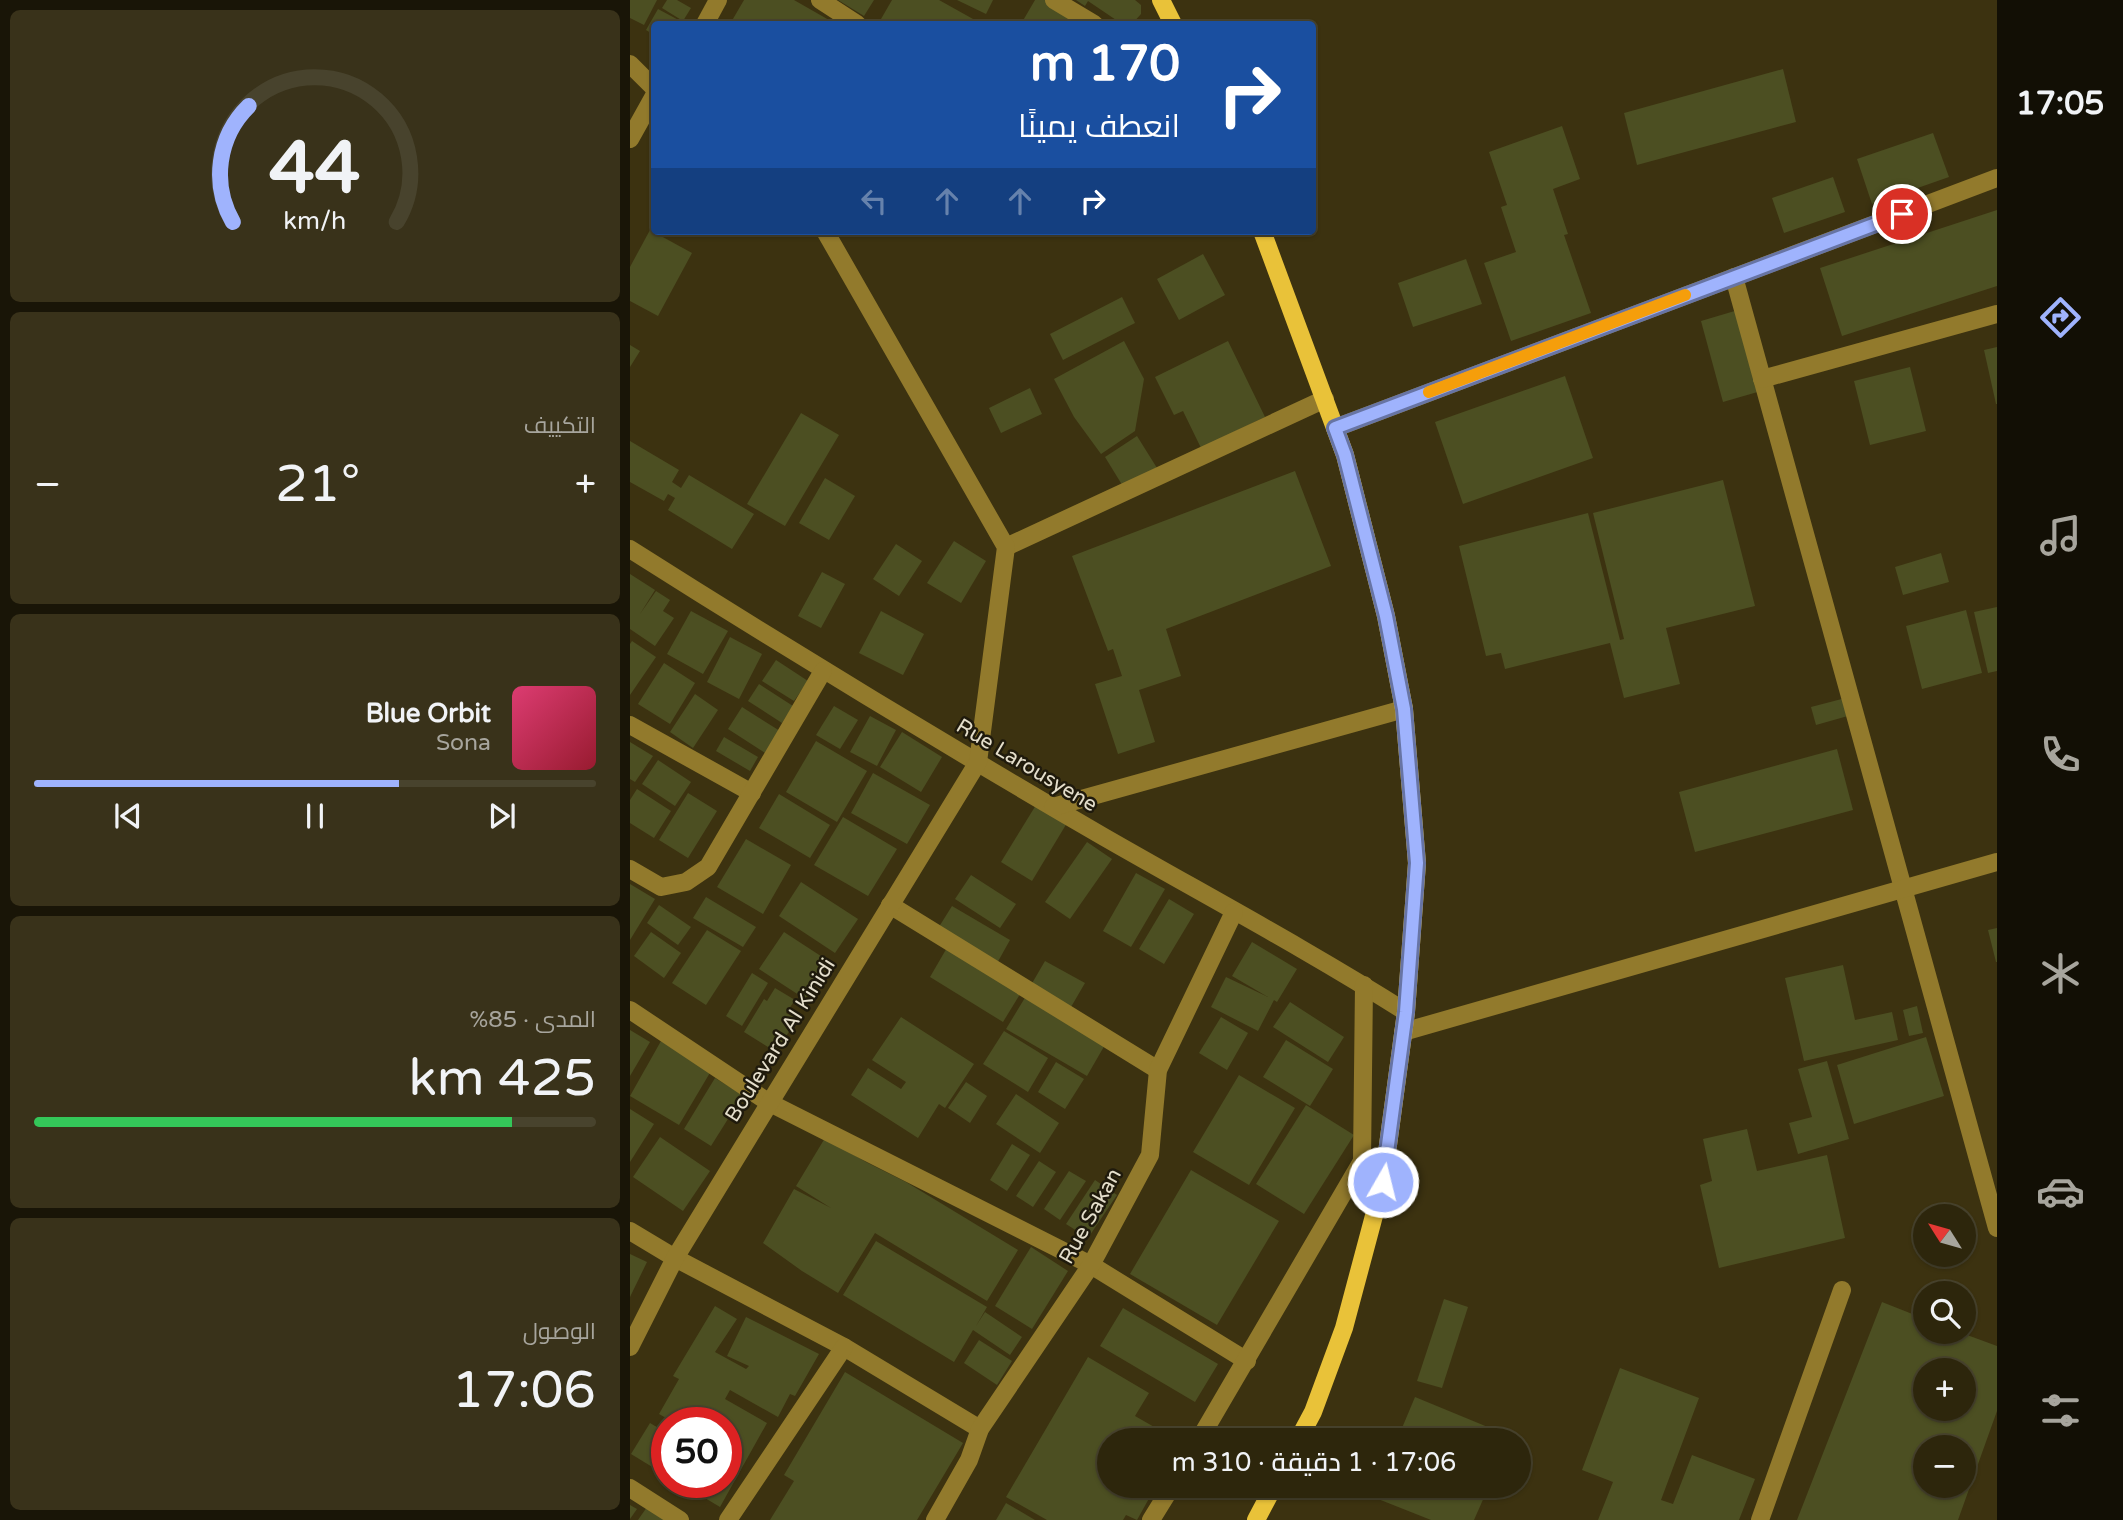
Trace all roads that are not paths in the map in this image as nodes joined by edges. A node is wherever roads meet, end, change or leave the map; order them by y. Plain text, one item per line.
1 (718, 0) edge
2 (820, 0) edge
3 (1054, 0) edge
4 (1161, 0) edge
5 (707, 21) edge
6 (852, 21) edge
7 (1089, 21) edge
8 (1172, 21) edge
9 (630, 64) edge
10 (651, 85) edge
11 (651, 101) edge
12 (630, 139) edge
13 (1997, 178) edge
14 (827, 235) edge
15 (1264, 235) edge
16 (1734, 277) junction
17 (1997, 314) edge
18 (1762, 379) junction
19 (1325, 399) junction
20 (1335, 428) junction
21 (1006, 547) junction
22 (630, 549) edge
23 (823, 671) junction
24 (1404, 709) junction
25 (630, 725) edge
26 (978, 762) junction
27 (752, 793) junction
28 (1053, 807) junction
29 (1997, 862) edge
30 (630, 869) edge
31 (1902, 889) junction
32 (890, 905) junction
33 (1234, 912) junction
34 (1364, 985) junction
35 (630, 1010) edge
36 (1406, 1012) junction
37 (1403, 1032) junction
38 (1158, 1070) junction
39 (768, 1102) junction
40 (1997, 1228) edge
41 (630, 1231) edge
42 (675, 1258) junction
43 (1091, 1265) junction
44 (1842, 1290) dead end
45 (630, 1347) edge
46 (844, 1347) junction
47 (1247, 1361) junction
48 (1206, 1428) edge
49 (1304, 1428) edge
50 (980, 1429) junction
51 (630, 1489) edge
52 (1165, 1498) edge
53 (1268, 1498) edge
54 (680, 1520) edge
55 (728, 1520) edge
56 (935, 1520) edge
57 (1151, 1520) edge
58 (1257, 1520) edge
59 (1760, 1520) edge

1 - 5 street
2 - 6 street
3 - 7 street
4 - 8 main road
9 - 10 street
11 - 12 street
13 - 16 street
14 - 21 street
15 - 19 main road
16 - 18 street
16 - 20 street
17 - 18 street
18 - 31 street
19 - 20 main road
19 - 21 street
20 - 24 main road
21 - 26 street
22 - 23 street, Rue Larousyene
23 - 26 street, Rue Larousyene
23 - 27 street
24 - 28 street
24 - 36 main road
25 - 27 street
26 - 28 street, Rue Larousyene
26 - 32 street, Boulevard Al Kinidi
27 - 30 street
28 - 33 street, Rue Larousyene
29 - 31 street
31 - 37 street
31 - 40 street
32 - 38 street
32 - 39 street, Boulevard Al Kinidi
33 - 34 street, Rue Larousyene
33 - 38 street, Rue Sakan
34 - 36 street, Rue Larousyene
34 - 47 street
35 - 39 street
36 - 37 main road
37 - 49 main road
38 - 43 street, Rue Sakan
39 - 42 street, Boulevard Al Kinidi
39 - 43 street
41 - 42 street
42 - 45 street, Boulevard Al Kinidi
42 - 46 street
43 - 47 street
43 - 50 street, Rue Sakan
44 - 59 street
46 - 50 street
46 - 55 street
47 - 48 street
50 - 56 street, Rue Sakan
51 - 54 street
52 - 57 street
53 - 58 main road

